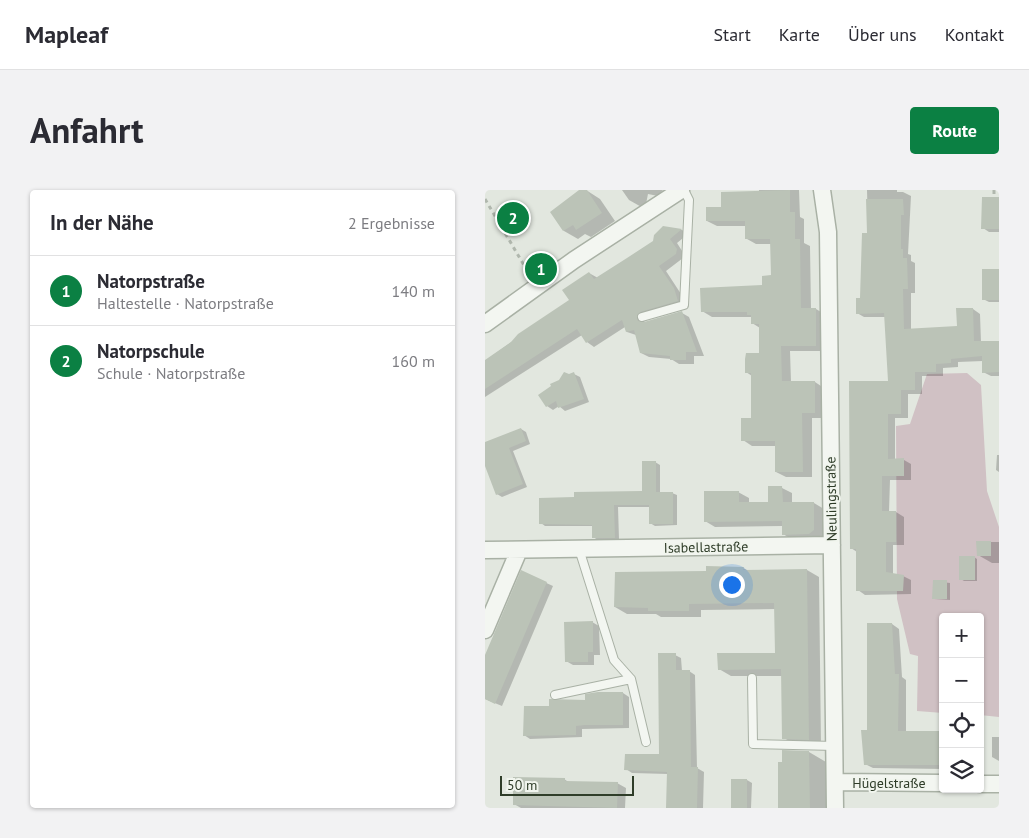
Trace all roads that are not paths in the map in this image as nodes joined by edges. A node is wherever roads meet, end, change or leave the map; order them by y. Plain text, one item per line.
1 (682, 190) edge
2 (823, 190) edge
3 (642, 316) dead end
4 (485, 324) edge
5 (832, 545) junction
6 (579, 549) junction
7 (485, 550) edge
8 (519, 550) junction
9 (485, 630) edge
10 (752, 678) dead end
11 (631, 679) junction
12 (555, 694) dead end
13 (646, 742) dead end
14 (835, 746) junction
15 (835, 782) junction
16 (939, 783) edge
17 (984, 784) edge
18 (999, 784) edge
19 (835, 808) edge

1 - 3 lane
1 - 4 street
2 - 5 street, Neulingstraße
5 - 6 street, Isabellastraße
5 - 14 street, Neulingstraße
6 - 8 street, Isabellastraße
6 - 11 lane
7 - 8 street, Isabellastraße
8 - 9 street
10 - 14 lane
11 - 12 lane
11 - 13 lane
14 - 15 street, Neulingstraße
15 - 16 street, Hügelstraße
15 - 19 street, Neulingstraße
17 - 18 street

